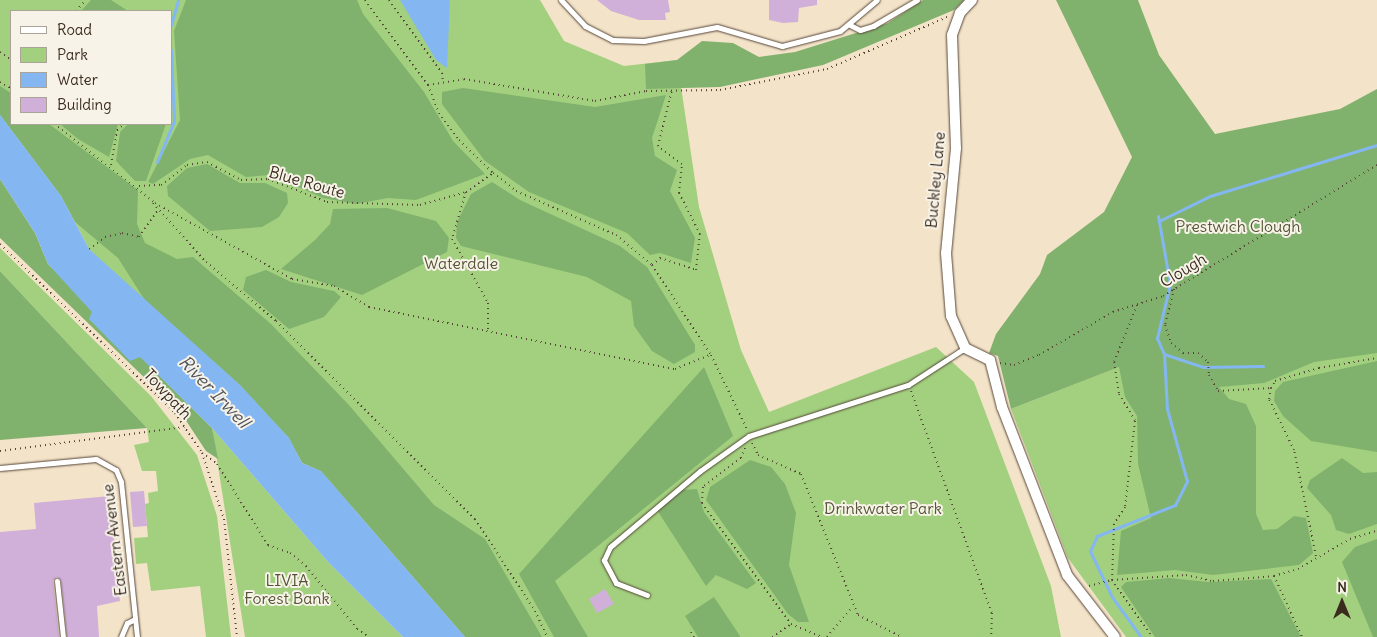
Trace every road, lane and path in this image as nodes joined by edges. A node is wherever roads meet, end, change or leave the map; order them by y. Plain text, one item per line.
1 (86, 0) edge
2 (364, 0) edge
3 (389, 0) edge
4 (561, 0) edge
5 (877, 0) edge
6 (917, 0) edge
7 (972, 0) edge
8 (77, 10) edge
9 (960, 13) junction
10 (850, 25) junction
11 (444, 83) junction
12 (428, 85) junction
13 (672, 90) junction
14 (55, 125) edge
15 (123, 125) edge
16 (111, 165) junction
17 (1377, 165) edge
18 (493, 174) junction
19 (139, 186) junction
20 (466, 192) junction
21 (159, 209) junction
22 (0, 244) edge
23 (89, 249) dead end
24 (652, 265) junction
25 (1174, 289) junction
26 (1137, 304) junction
27 (488, 334) junction
28 (965, 348) junction
29 (711, 355) junction
30 (1377, 358) edge
31 (990, 360) junction
32 (908, 384) junction
33 (1271, 388) junction
34 (184, 427) junction
35 (749, 436) junction
36 (0, 451) edge
37 (202, 453) junction
38 (0, 468) edge
39 (1377, 532) edge
40 (1316, 556) junction
41 (1274, 576) junction
42 (1112, 580) junction
43 (57, 581) dead end
44 (1078, 592) junction
45 (648, 595) dead end
46 (854, 606) junction
47 (135, 619) junction
48 (791, 624) junction
49 (691, 632) dead end
50 (63, 637) edge
51 (121, 637) edge
52 (137, 637) edge
53 (237, 637) edge
54 (370, 637) edge
55 (546, 637) edge
56 (694, 637) edge
57 (772, 637) edge
58 (822, 637) edge
59 (827, 637) edge
60 (902, 637) edge
61 (991, 637) edge
62 (1115, 637) edge
63 (1152, 637) edge
64 (1302, 637) edge

1 - 8 path
2 - 12 path
3 - 11 path
4 - 10 lane
5 - 10 lane
6 - 10 lane
7 - 9 street
9 - 13 path
9 - 28 street, Buckley Lane
11 - 12 path
11 - 13 path
12 - 18 path
13 - 24 path
14 - 16 path
15 - 16 path
16 - 19 path
17 - 25 path, Clough
18 - 20 path, Blue Route
18 - 24 path
19 - 20 path, Blue Route
19 - 21 path
19 - 27 path
20 - 27 path
21 - 23 path
21 - 55 path
22 - 34 path, Towpath
24 - 29 path
25 - 26 path, Clough
25 - 33 path
26 - 31 path, Clough
26 - 42 path
27 - 29 path
28 - 31 street
28 - 32 lane
29 - 35 path
30 - 33 path
31 - 44 street
32 - 35 lane
32 - 61 path
33 - 40 path
34 - 36 path
34 - 37 path, Towpath
35 - 45 lane
35 - 46 path
35 - 48 path
37 - 53 path, Towpath
37 - 54 path
38 - 47 lane, Eastern Avenue
39 - 40 path
40 - 41 path
41 - 42 path
41 - 64 path
42 - 44 path
42 - 63 path
43 - 50 lane
44 - 62 street
46 - 59 path
46 - 60 path
47 - 51 lane
47 - 52 lane, Eastern Avenue
48 - 57 path
48 - 58 path
49 - 56 path

